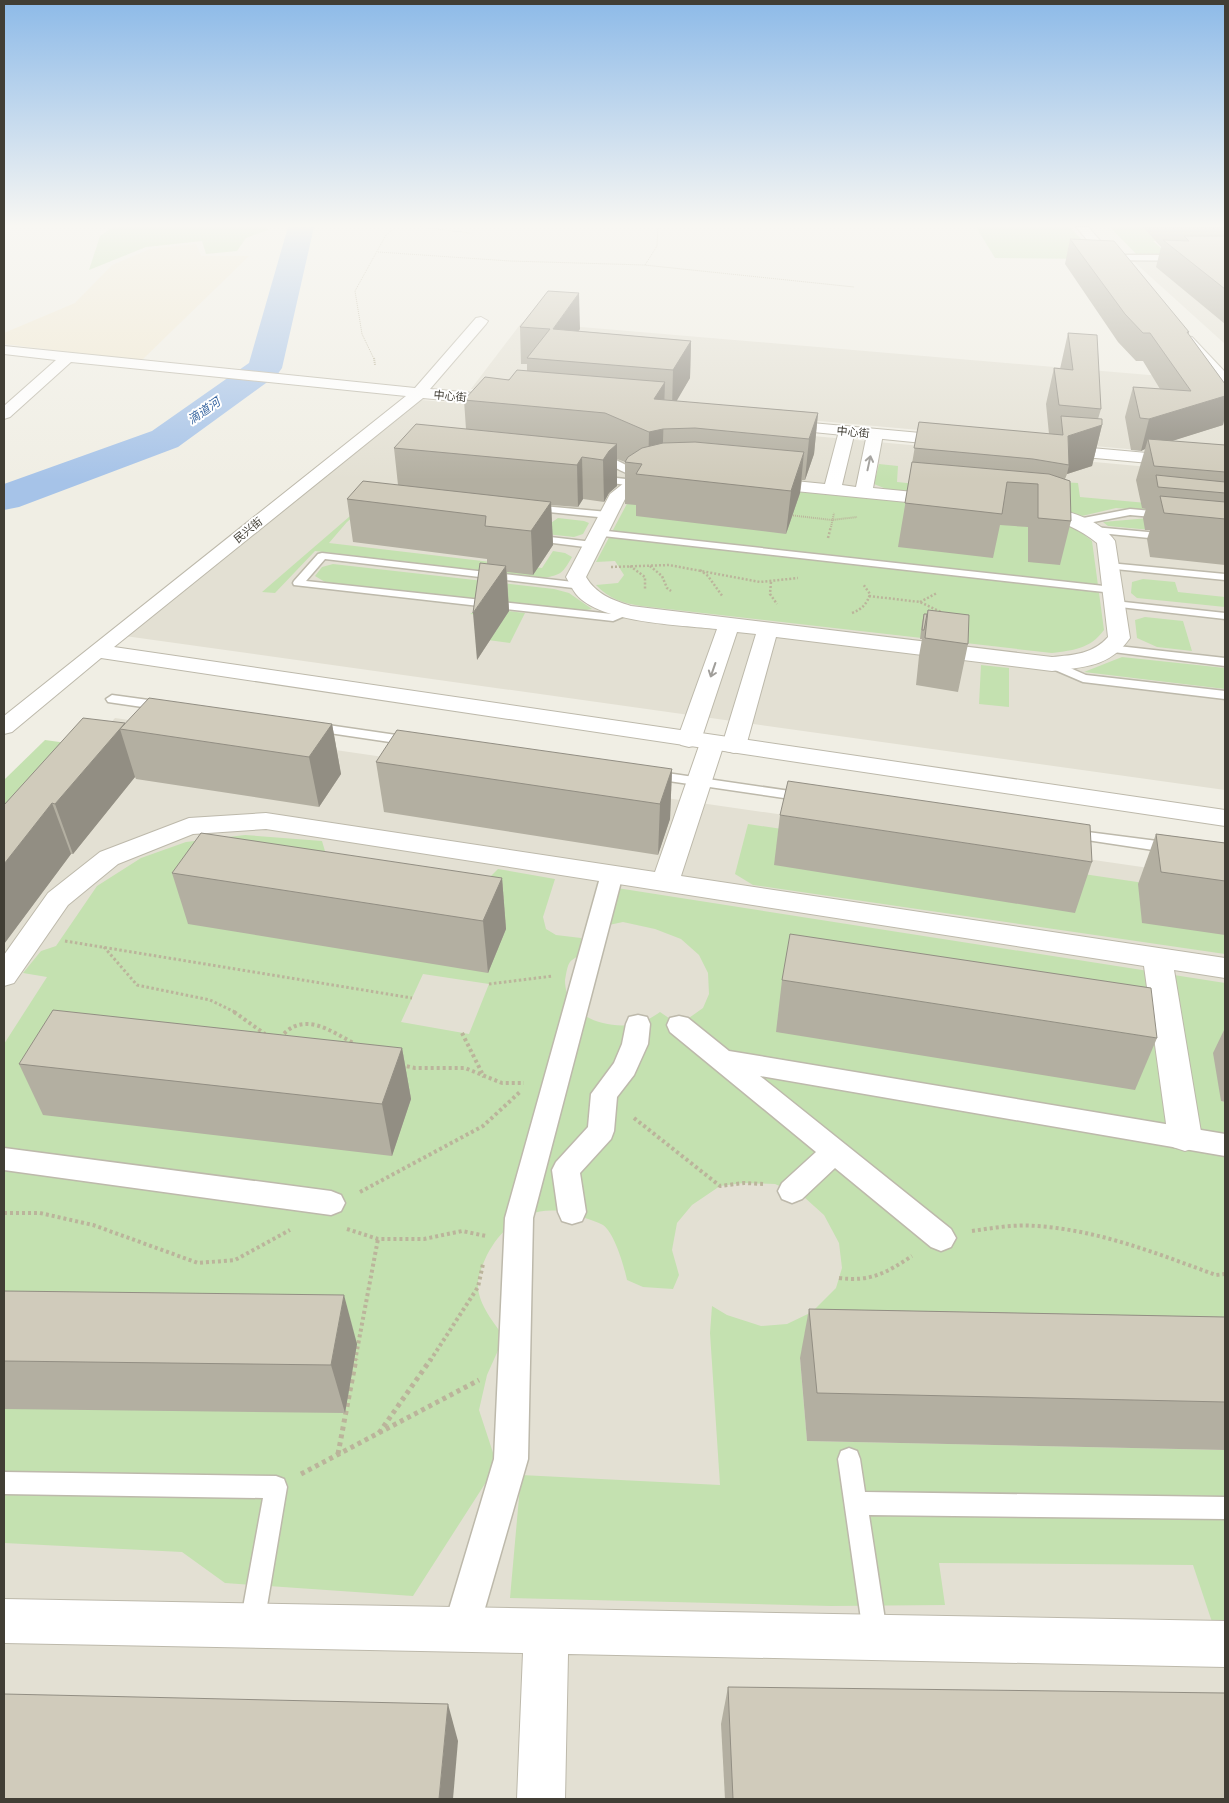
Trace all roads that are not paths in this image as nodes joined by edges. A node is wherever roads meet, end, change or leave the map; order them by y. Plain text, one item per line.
1 (481, 321) dead end
2 (1177, 330) edge
3 (4, 350) edge
4 (67, 358) junction
5 (1225, 380) edge
6 (419, 393) junction
7 (516, 402) edge
8 (4, 414) edge
9 (760, 423) edge
10 (847, 431) junction
11 (876, 434) junction
12 (973, 442) edge
13 (1041, 448) edge
14 (585, 456) edge
15 (1225, 465) edge
16 (586, 478) edge
17 (643, 481) junction
18 (835, 490) junction
19 (862, 493) junction
20 (522, 507) edge
21 (608, 515) junction
22 (1178, 517) edge
23 (1086, 526) junction
24 (525, 537) edge
25 (1178, 538) edge
26 (595, 539) junction
27 (1109, 566) junction
28 (1225, 577) edge
29 (581, 578) junction
30 (1114, 597) junction
31 (628, 612) junction
32 (1225, 616) edge
33 (729, 624) junction
34 (768, 629) junction
35 (1109, 649) junction
36 (96, 651) junction
37 (1225, 662) edge
38 (1052, 664) junction
39 (1225, 695) edge
40 (112, 699) dead end
41 (181, 708) edge
42 (298, 725) edge
43 (4, 728) edge
44 (425, 743) edge
45 (712, 743) junction
46 (640, 774) edge
47 (699, 782) junction
48 (816, 798) edge
49 (1225, 818) edge
50 (1060, 832) edge
51 (1186, 850) edge
52 (612, 874) junction
53 (665, 882) junction
54 (1157, 957) junction
55 (1225, 968) edge
56 (4, 976) edge
57 (638, 1024) dead end
58 (679, 1025) dead end
59 (722, 1060) junction
60 (1185, 1138) junction
61 (1225, 1145) edge
62 (834, 1152) junction
63 (4, 1159) edge
64 (792, 1192) road end
65 (331, 1203) road end
66 (572, 1212) dead end
67 (941, 1238) road end
68 (849, 1459) dead end
69 (4, 1484) edge
70 (856, 1503) junction
71 (1225, 1508) edge
72 (4, 1621) edge
73 (252, 1626) junction
74 (461, 1629) junction
75 (546, 1631) junction
76 (876, 1637) junction
77 (1225, 1644) edge
78 (541, 1799) edge

1 - 6 street, 民兴街
2 - 5 street
3 - 4 street, 中心街
4 - 6 street, 中心街
4 - 8 street
6 - 7 street, 中心街
6 - 36 street, 民兴街
9 - 10 street, 中心街
10 - 11 street, 中心街
10 - 18 street
11 - 12 street, 中心街
19 -> 11 street
13 - 15 street
14 - 17 lane
16 - 17 lane
17 - 18 street
17 - 21 street
18 - 19 street
19 - 23 street
20 - 21 lane
21 - 26 street
22 - 23 lane
23 - 25 lane
23 - 27 street
24 - 26 lane
26 - 29 street
26 - 30 lane
27 - 28 lane
27 - 30 street
29 - 31 street
29 - 31 lane
30 - 32 lane
30 - 35 street
31 - 33 street
33 - 34 street
33 -> 45 street
34 - 38 street
34 - 45 street
35 - 37 lane
35 - 38 street
36 - 43 street, 民兴街
36 - 45 street
38 - 39 lane
40 - 41 lane
42 - 44 lane
45 - 47 street
45 - 49 street
46 - 47 lane
47 - 48 lane
47 - 53 street
50 - 51 lane
52 - 53 street
52 - 56 street
52 - 74 street
53 - 54 street
54 - 55 street
54 - 60 street
57 - 66 street
58 - 59 street
59 - 60 street
59 - 62 street
60 - 61 street
62 - 64 street
62 - 67 street
63 - 65 street
68 - 70 lane
69 - 73 lane
70 - 71 lane
70 - 76 lane
72 - 73 street
73 - 74 street
74 - 75 street
75 - 76 street
75 - 78 street
76 - 77 street

